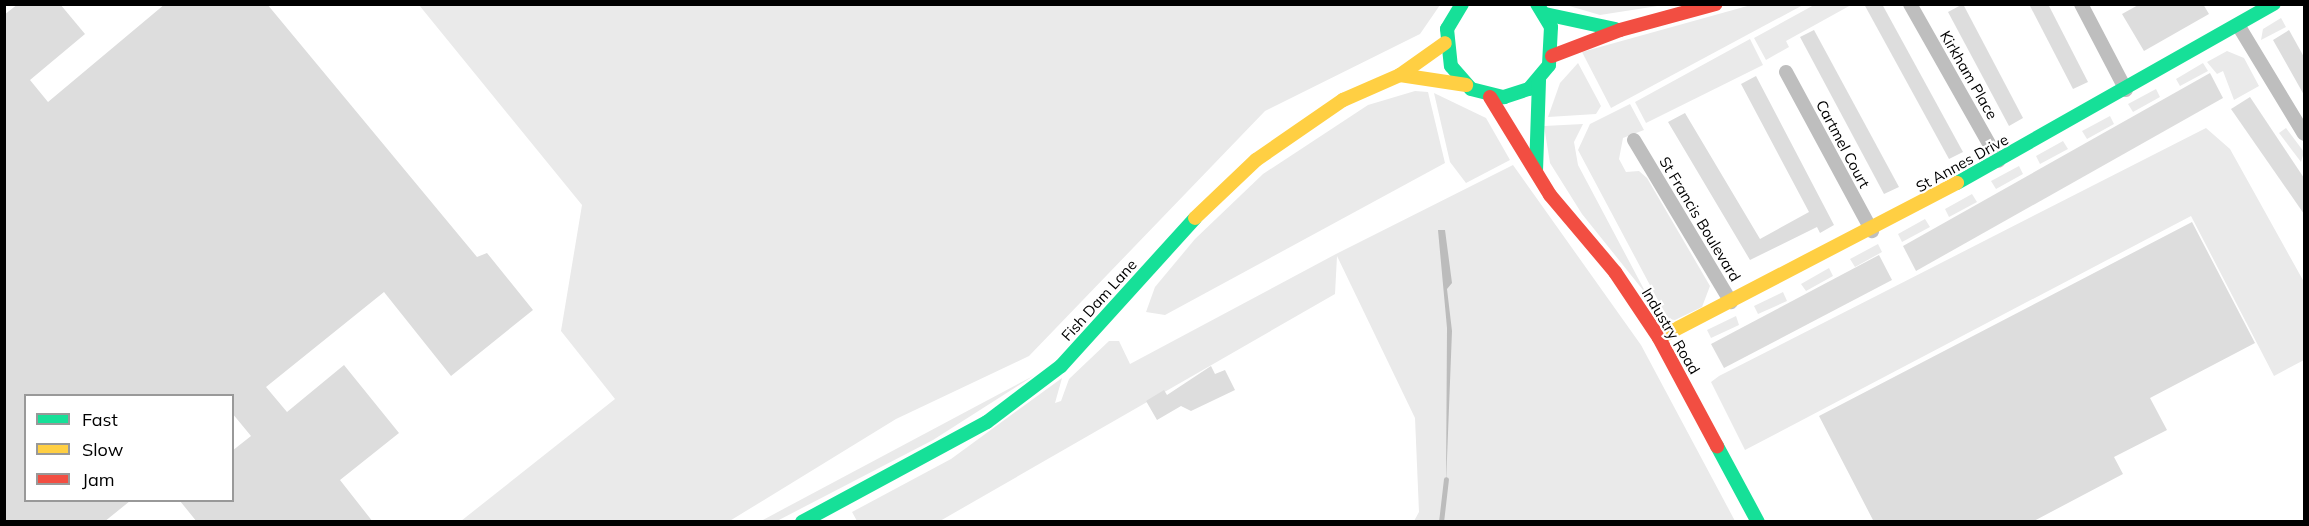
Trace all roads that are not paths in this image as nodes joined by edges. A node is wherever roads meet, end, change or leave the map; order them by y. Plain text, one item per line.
1 (1462, 4) edge
2 (1716, 4) edge
3 (1910, 4) edge
4 (2080, 4) edge
5 (2274, 4) edge
6 (1541, 9) edge
7 (2238, 25) junction
8 (1620, 30) junction
9 (1446, 43) junction
10 (1552, 56) junction
11 (1786, 72) dead end
12 (1400, 75) junction
13 (1539, 80) junction
14 (1466, 85) junction
15 (2126, 90) junction
16 (1490, 96) junction
17 (2304, 134) edge
18 (1635, 151) dead end
19 (1999, 161) junction
20 (1536, 171) junction
21 (1872, 231) junction
22 (1731, 302) junction
23 (1659, 338) junction
24 (802, 522) edge
25 (1758, 522) edge

1 - 9 street
2 - 8 street
3 - 19 street, Kirkham Place
4 - 15 street
5 - 7 street, St Annes Drive
6 - 8 street
6 - 10 street
7 - 15 street, St Annes Drive
7 - 17 street
8 - 10 street
9 - 12 street, Fish Dam Lane
9 - 14 street
10 - 13 street
11 - 21 street, Cartmel Court
12 - 14 street
12 - 24 street, Fish Dam Lane
13 - 16 street
13 - 20 street
14 - 16 street
15 - 19 street, St Annes Drive
16 - 20 street, Industry Road
18 - 22 street, St Francis Boulevard
19 - 21 street, St Annes Drive
20 - 23 street, Industry Road
21 - 22 street, St Annes Drive
22 - 23 street, St Annes Drive
23 - 25 street, Industry Road

